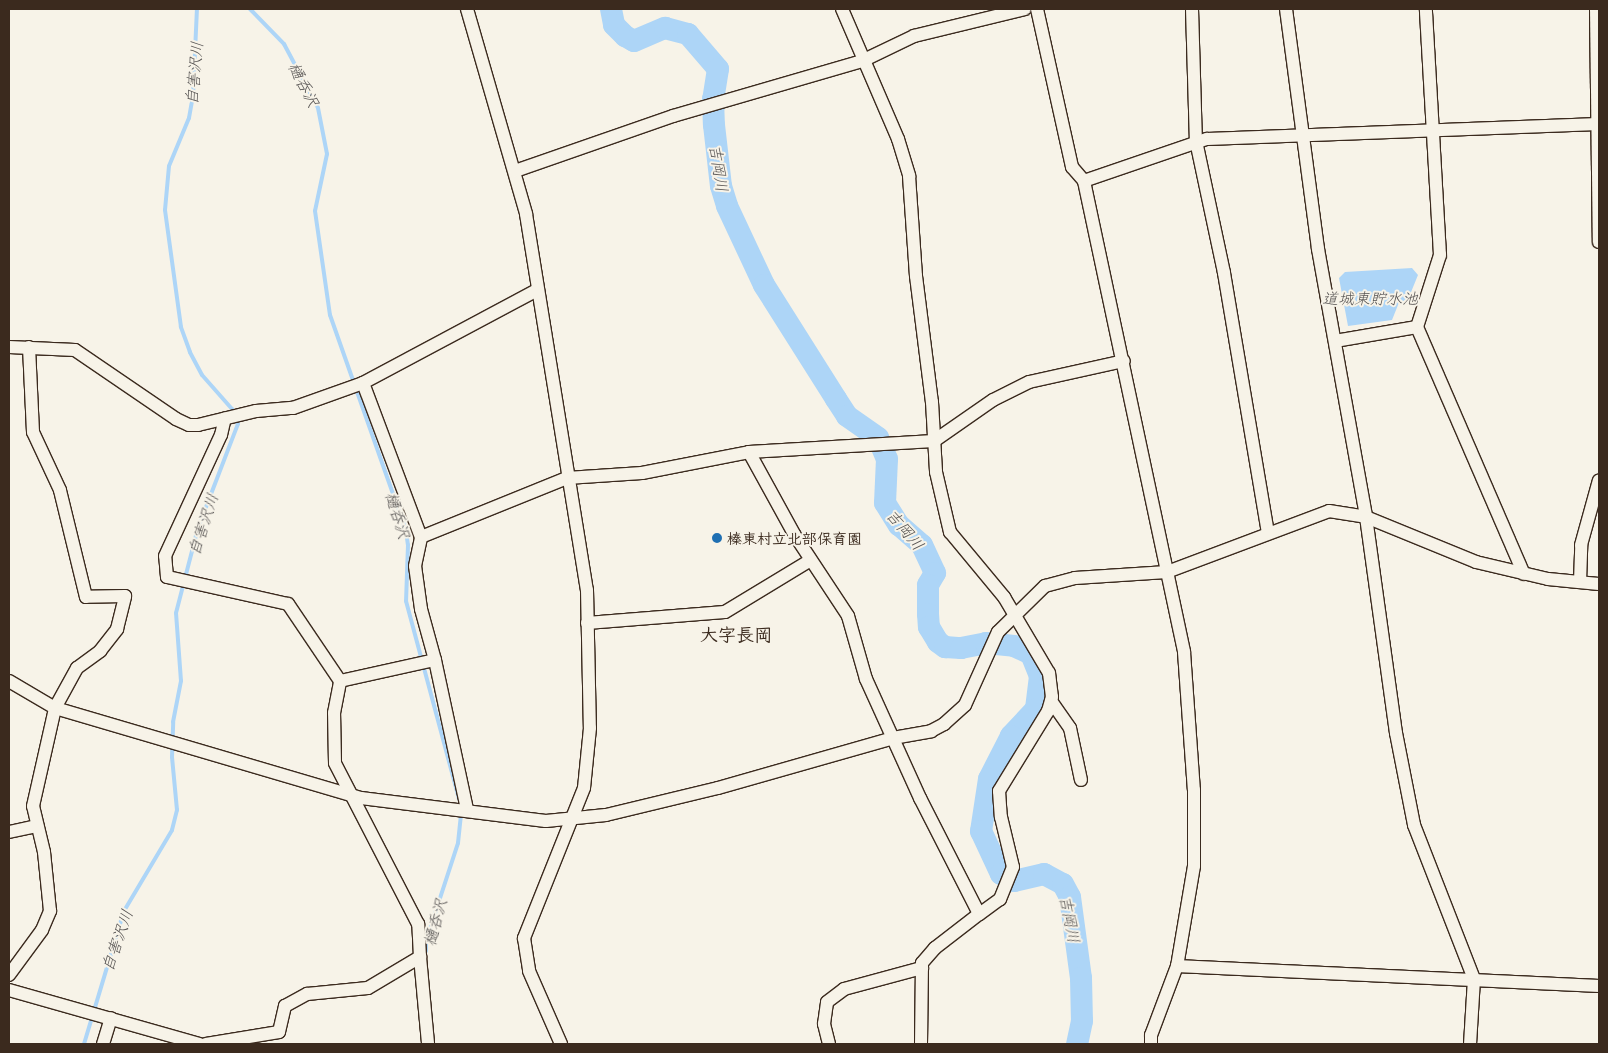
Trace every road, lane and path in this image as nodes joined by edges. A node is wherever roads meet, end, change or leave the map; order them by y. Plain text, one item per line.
1 (466, 9) edge
2 (842, 9) edge
3 (1026, 9) edge
4 (1037, 9) edge
5 (1192, 9) edge
6 (1286, 9) edge
7 (1426, 9) edge
8 (1596, 9) edge
9 (862, 61) junction
10 (1599, 124) edge
11 (1432, 131) junction
12 (1303, 136) junction
13 (1196, 141) junction
14 (515, 171) junction
15 (1084, 181) junction
16 (1599, 242) edge
17 (537, 290) junction
18 (1416, 328) junction
19 (1335, 341) junction
20 (9, 347) edge
21 (29, 347) junction
22 (1124, 361) junction
23 (363, 383) junction
24 (226, 418) junction
25 (934, 441) junction
26 (749, 452) junction
27 (567, 478) junction
28 (1599, 480) edge
29 (1366, 517) junction
30 (1268, 533) junction
31 (421, 537) junction
32 (811, 560) junction
33 (1167, 572) junction
34 (1524, 574) junction
35 (1580, 582) junction
36 (1599, 586) edge
37 (1013, 614) junction
38 (587, 623) junction
39 (435, 660) junction
40 (9, 681) edge
41 (340, 681) junction
42 (1051, 701) junction
43 (55, 708) junction
44 (893, 738) junction
45 (1081, 780) dead end
46 (347, 792) junction
47 (467, 809) junction
48 (571, 819) junction
49 (38, 826) junction
50 (9, 832) edge
51 (979, 914) junction
52 (420, 957) junction
53 (1177, 966) junction
54 (922, 968) junction
55 (9, 975) edge
56 (1474, 979) junction
57 (1599, 986) edge
58 (9, 990) edge
59 (109, 1017) junction
60 (102, 1044) edge
61 (200, 1044) edge
62 (206, 1044) edge
63 (428, 1044) edge
64 (561, 1044) edge
65 (829, 1044) edge
66 (921, 1044) edge
67 (1151, 1044) edge
68 (1470, 1044) edge

1 - 14 street
2 - 9 street
3 - 9 street
4 - 15 street
5 - 13 street
6 - 12 street
7 - 11 street
8 - 10 street
9 - 14 street
9 - 25 street
10 - 11 street
10 - 16 street
11 - 12 street
11 - 18 street
12 - 13 street
12 - 19 street
13 - 15 street
13 - 30 street
14 - 17 street
15 - 22 street
17 - 23 street
17 - 27 street
18 - 19 street
18 - 34 street
19 - 29 street
20 - 21 street
21 - 24 street
21 - 43 street
22 - 25 street
22 - 33 street
23 - 24 street
23 - 31 street
24 - 41 street
25 - 26 street
25 - 37 street
26 - 27 street
26 - 32 street
27 - 31 street
27 - 38 street
28 - 35 street
29 - 30 street
29 - 34 street
29 - 56 street
30 - 33 street
31 - 39 street
32 - 38 street
32 - 44 street
33 - 37 street
33 - 53 street
34 - 35 street
35 - 36 street
37 - 42 street
37 - 44 street
38 - 48 street
39 - 41 street
39 - 47 street
40 - 43 street
41 - 46 street
42 - 45 street
42 - 51 street
43 - 46 street
43 - 49 street
44 - 48 street
44 - 51 street
46 - 47 street
46 - 52 street
47 - 48 street
48 - 64 street
49 - 50 street
49 - 55 street
51 - 54 street
52 - 62 street
52 - 63 street
53 - 56 street
53 - 67 street
54 - 65 street
54 - 66 street
56 - 57 street
56 - 68 street
58 - 59 street
59 - 60 street
59 - 61 street

